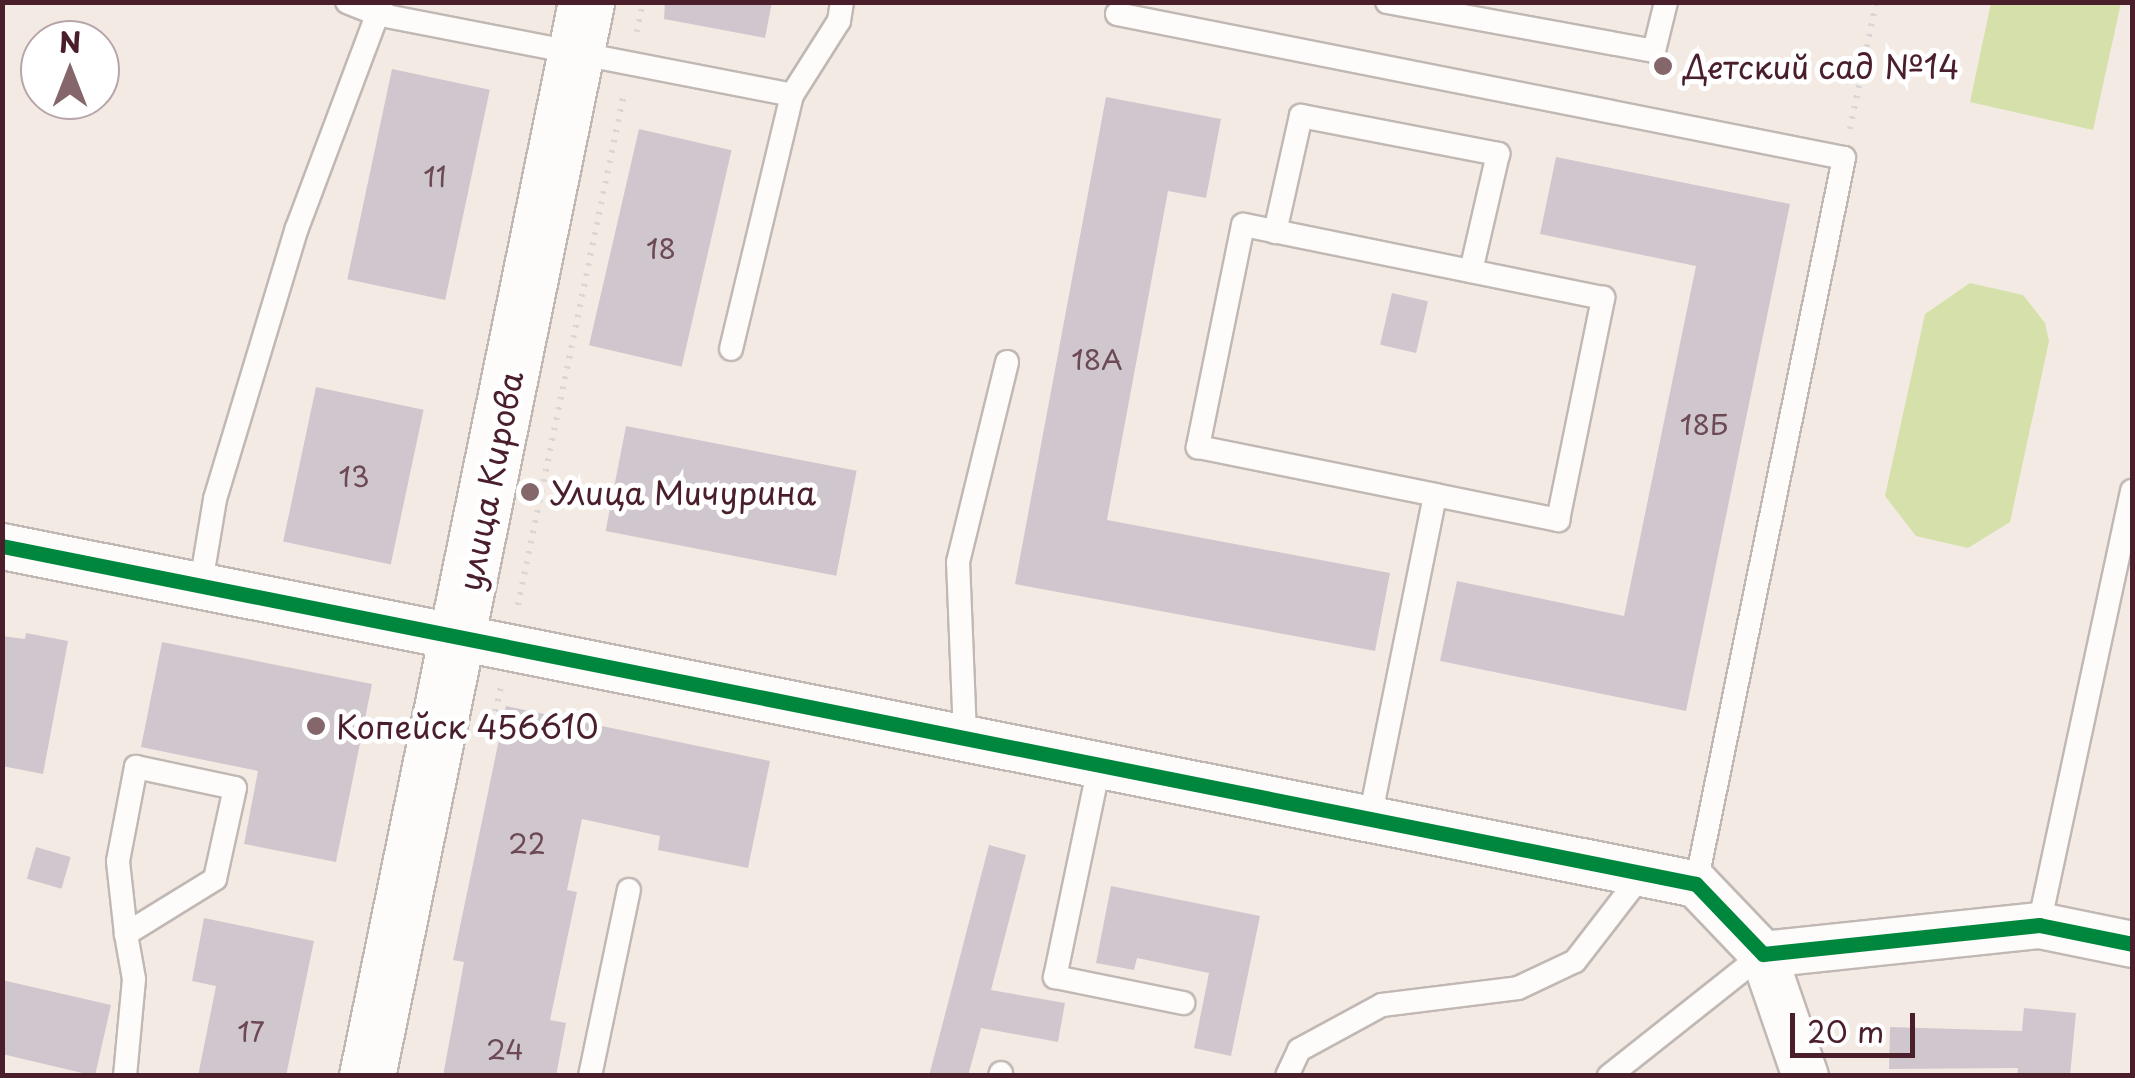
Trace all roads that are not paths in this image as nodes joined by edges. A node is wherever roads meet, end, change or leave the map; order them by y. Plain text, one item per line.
1 (347, 2) edge
2 (842, 2) edge
3 (1387, 2) edge
4 (1666, 2) edge
5 (379, 8) edge
6 (1118, 14) dead end
7 (581, 26) edge
8 (792, 94) junction
9 (1275, 232) junction
10 (1472, 271) junction
11 (731, 350) dead end
12 (1008, 362) dead end
13 (2132, 490) edge
14 (1435, 495) junction
15 (2, 546) edge
16 (201, 583) junction
17 (485, 637) junction
18 (965, 735) junction
19 (1100, 762) junction
20 (1370, 818) junction
21 (1642, 874) junction
22 (1696, 884) junction
23 (629, 890) dead end
24 (2039, 926) junction
25 (126, 934) junction
26 (2132, 944) edge
27 (1763, 954) junction
28 (1184, 1003) dead end
29 (125, 1076) edge
30 (366, 1076) edge
31 (590, 1076) edge
32 (1287, 1076) edge
33 (1608, 1076) edge
34 (1805, 1076) edge

1 - 5 lane
2 - 8 lane
3 - 4 lane
5 - 7 lane
5 - 16 lane
6 - 22 lane
7 - 8 lane
7 - 17 main road, улица Кирова
8 - 11 lane
9 - 10 lane
9 - 10 lane
9 - 14 lane
10 - 14 lane
12 - 18 lane
13 - 24 lane
14 - 20 lane
15 - 16 street
16 - 17 street
17 - 18 street
17 - 30 main road, улица Кирова
18 - 19 street
19 - 20 street
19 - 28 lane
20 - 21 street
21 - 22 street
21 - 32 lane
22 - 27 street
23 - 31 lane
24 - 26 street
24 - 27 street
25 - 25 lane
25 - 29 lane
27 - 33 lane
27 - 34 street

